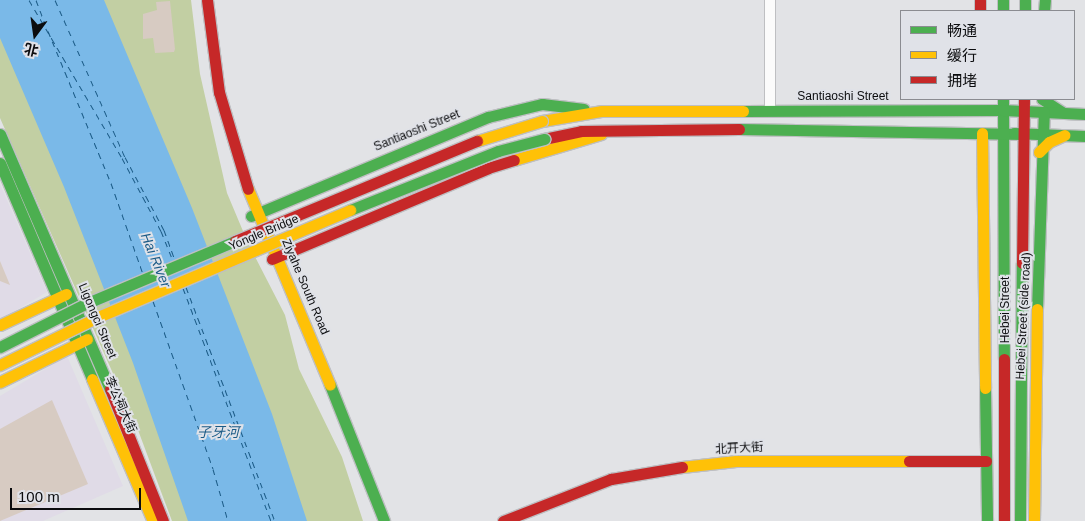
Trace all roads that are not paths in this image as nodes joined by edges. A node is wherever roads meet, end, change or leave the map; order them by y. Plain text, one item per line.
1 (199, 0) edge
2 (207, 0) edge
3 (770, 0) edge
4 (1022, 100) edge
5 (1043, 103) edge
6 (981, 105) edge
7 (1010, 108) edge
8 (602, 111) junction
9 (770, 111) junction
10 (1085, 114) edge
11 (542, 121) joint
12 (612, 129) junction
13 (986, 130) junction
14 (1044, 131) junction
15 (1003, 133) junction
16 (0, 134) edge
17 (1023, 134) junction
18 (1066, 135) junction
19 (1085, 136) edge
20 (1043, 147) junction
21 (0, 163) edge
22 (1021, 197) junction
23 (254, 214) junction
24 (275, 258) junction
25 (69, 292) junction
26 (58, 297) junction
27 (0, 325) edge
28 (90, 338) junction
29 (78, 343) junction
30 (0, 347) edge
31 (0, 365) edge
32 (0, 382) edge
33 (986, 461) junction
34 (153, 521) edge
35 (163, 521) edge
36 (375, 521) edge
37 (384, 521) edge
38 (502, 521) edge
39 (987, 521) edge
40 (1004, 521) edge
41 (1020, 521) edge
42 (1034, 521) edge

1 - 23 main road, Ziyahe South Road
2 - 23 main road, Ziyahe South Road
3 - 9 street
4 - 7 main road, Hebei Street
5 - 7 main road, Santiaoshi Street
5 - 10 main road, Santiaoshi Street
5 - 14 main road, Hebei Street (side road)
6 - 7 main road, Santiaoshi Street
6 - 9 main road, Santiaoshi Street
6 - 13 main road
7 - 13 main road
7 - 14 main road
7 - 15 main road, Hebei Street
7 - 17 main road, Hebei Street
8 - 9 main road, Santiaoshi Street
8 - 11 main road, Santiaoshi Street
8 - 23 main road, Santiaoshi Street
11 - 30 main road, Yongle Bridge, bridge
12 - 13 main road
12 - 24 main road
12 - 31 main road, Yongle Bridge, bridge
13 - 15 main road
13 - 33 main road
14 - 17 main road
14 - 18 main road
14 - 20 main road, Hebei Street (side road)
15 - 17 main road
15 - 40 main road, Hebei Street
16 - 25 main road, Ligongci Street
17 - 22 main road, Hebei Street
18 - 19 main road
18 - 20 main road
20 - 22 main road
20 - 42 main road, Hebei Street (side road)
21 - 26 main road, 李公祠大街
22 - 41 main road, Hebei Street
23 - 24 main road, Ziyahe South Road
24 - 36 main road, Ziyahe South Road
24 - 37 main road, Ziyahe South Road
25 - 26 main road
25 - 28 main road, Ligongci Street
26 - 27 main road
26 - 29 main road, 李公祠大街
28 - 29 main road
28 - 35 main road, Ligongci Street
29 - 32 main road
29 - 34 main road, 李公祠大街
33 - 38 main road, 北开大街
33 - 39 main road

